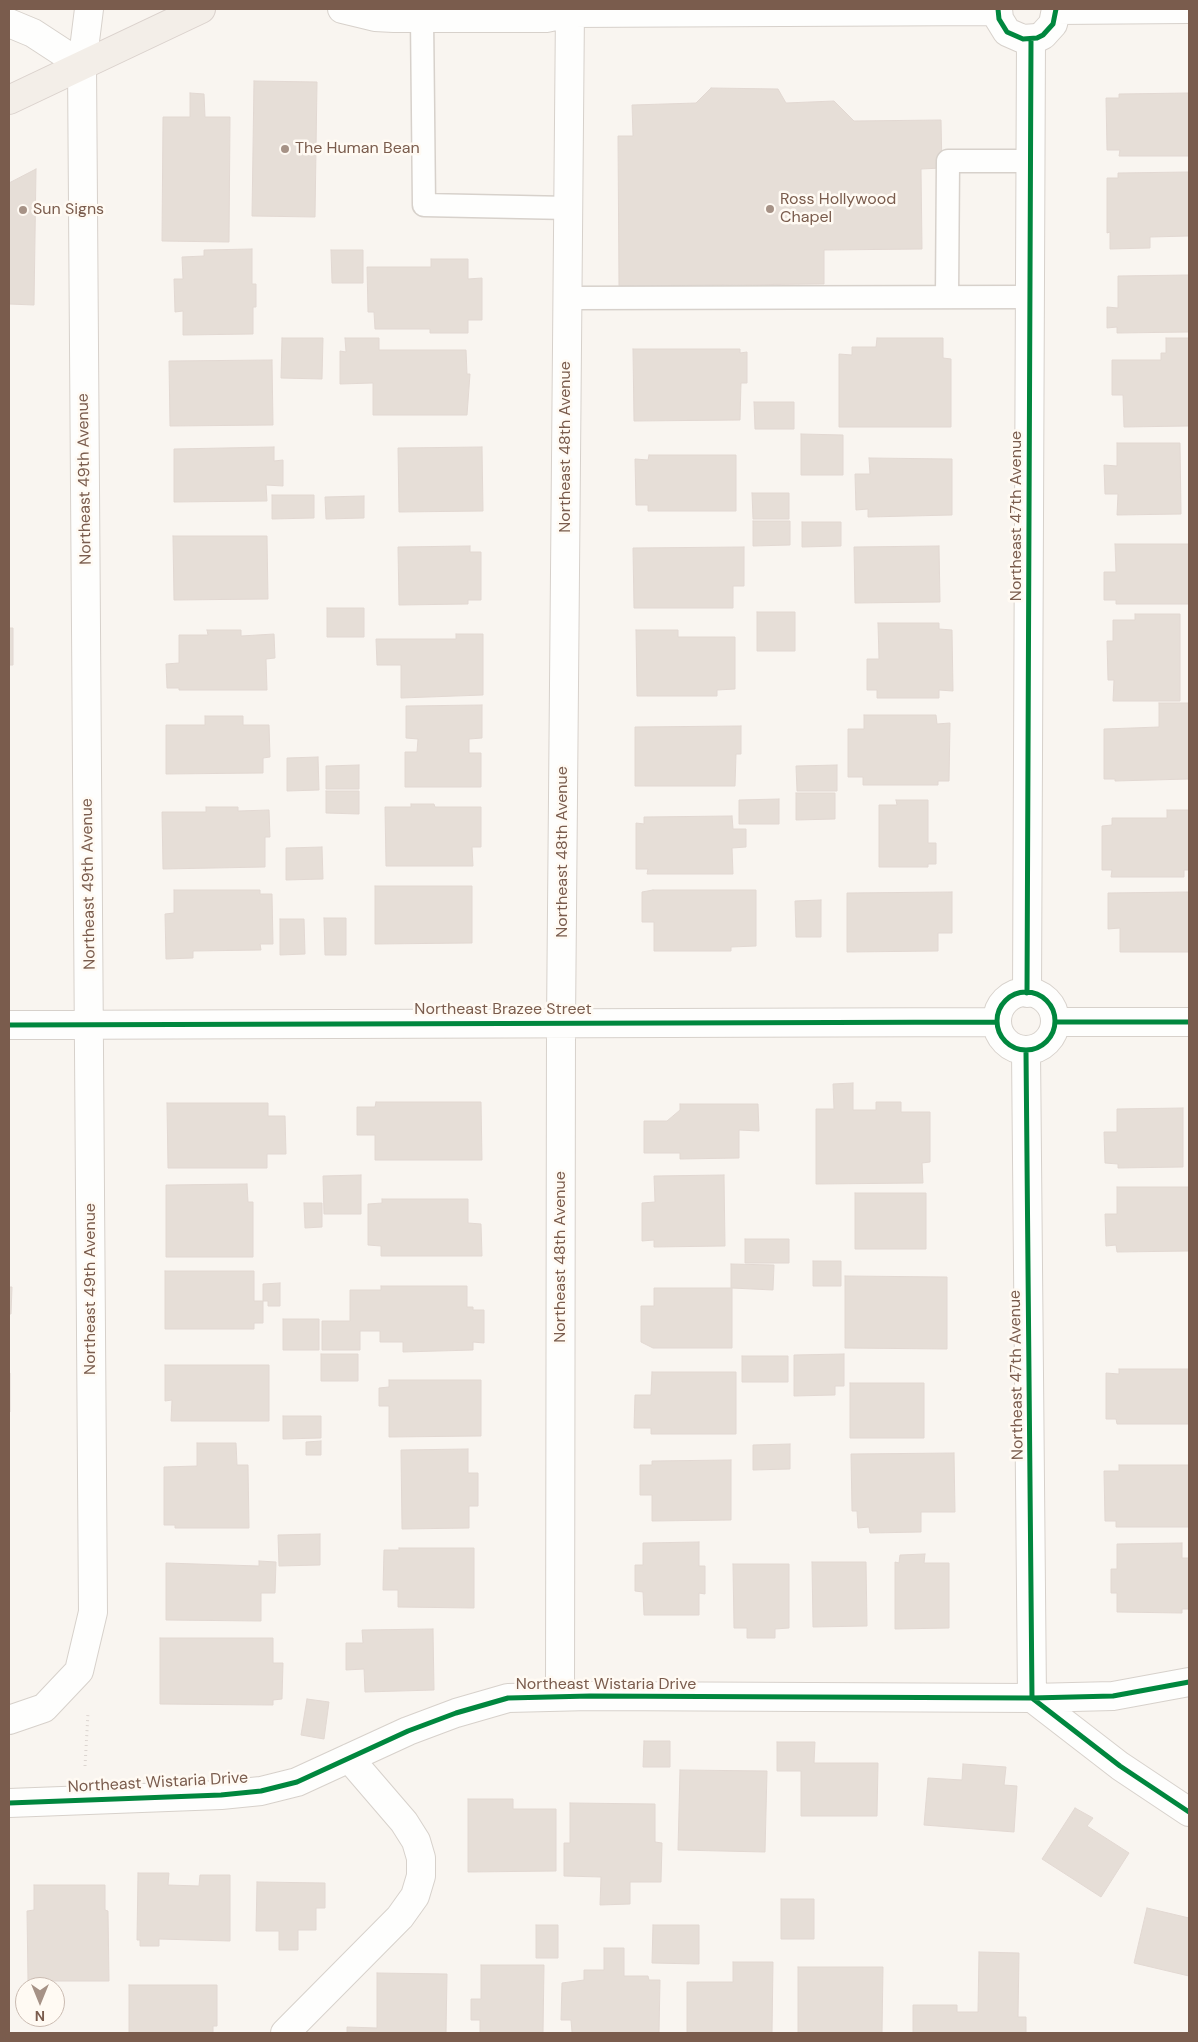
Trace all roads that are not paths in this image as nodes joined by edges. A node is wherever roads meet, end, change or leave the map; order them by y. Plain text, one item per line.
1 (89, 9) edge
2 (201, 9) edge
3 (342, 9) edge
4 (1056, 9) edge
5 (1189, 9) edge
6 (998, 10) edge
7 (570, 11) edge
8 (716, 11) edge
9 (422, 18) junction
10 (9, 23) edge
11 (1031, 40) junction
12 (82, 65) junction
13 (9, 100) edge
14 (1031, 161) junction
15 (568, 208) junction
16 (947, 296) junction
17 (1030, 297) junction
18 (567, 298) junction
19 (1027, 993) junction
20 (561, 1022) junction
21 (997, 1022) junction
22 (1056, 1022) junction
23 (1189, 1022) edge
24 (9, 1025) edge
25 (90, 1025) junction
26 (1026, 1051) junction
27 (1189, 1682) edge
28 (560, 1696) junction
29 (1032, 1698) junction
30 (9, 1720) edge
31 (349, 1758) junction
32 (9, 1802) edge
33 (1189, 1812) edge
34 (285, 2033) edge

1 - 12 street, Northeast 49th Avenue
2 - 12 main road
3 - 9 street
4 - 5 street
4 - 11 street
6 - 8 street
6 - 11 street
7 - 8 street
7 - 9 street
7 - 15 street, Northeast 48th Avenue
9 - 15 lane
10 - 12 street
11 - 14 street, Northeast 47th Avenue
12 - 13 main road
12 - 25 street, Northeast 49th Avenue
14 - 16 lane
14 - 17 street, Northeast 47th Avenue
15 - 18 street, Northeast 48th Avenue
16 - 17 lane
16 - 18 lane
17 - 19 street, Northeast 47th Avenue
18 - 20 street, Northeast 48th Avenue
19 - 21 street
19 - 22 street
20 - 21 street, Northeast Brazee Street
20 - 25 street, Northeast Brazee Street
20 - 28 street, Northeast 48th Avenue
21 - 26 street
22 - 23 street
22 - 26 street
24 - 25 street, Northeast Brazee Street
25 - 30 street, Northeast 49th Avenue
26 - 29 street, Northeast 47th Avenue
27 - 29 street, Northeast Wistaria Drive
28 - 29 street, Northeast Wistaria Drive
28 - 31 street, Northeast Wistaria Drive
29 - 33 street
31 - 32 street, Northeast Wistaria Drive
31 - 34 street

